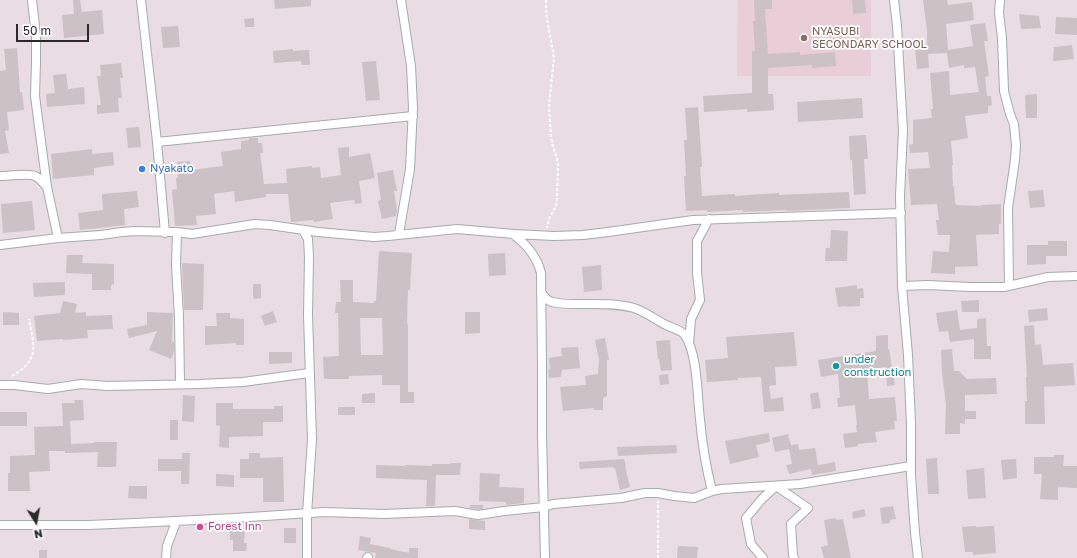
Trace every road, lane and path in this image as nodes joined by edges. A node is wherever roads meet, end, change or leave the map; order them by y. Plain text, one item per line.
1 (32, 0) edge
2 (142, 0) edge
3 (401, 0) edge
4 (546, 0) edge
5 (894, 0) edge
6 (1000, 0) edge
7 (413, 116) junction
8 (157, 142) junction
9 (0, 176) edge
10 (47, 187) junction
11 (901, 213) junction
12 (709, 219) junction
13 (303, 230) junction
14 (177, 232) junction
15 (165, 233) junction
16 (400, 234) junction
17 (514, 234) junction
18 (547, 236) junction
19 (58, 238) junction
20 (0, 245) edge
21 (1077, 276) edge
22 (902, 286) junction
23 (1009, 286) junction
24 (541, 292) junction
25 (29, 319) dead end
26 (689, 344) junction
27 (309, 373) junction
28 (10, 377) dead end
29 (180, 384) junction
30 (0, 385) edge
31 (911, 466) junction
32 (776, 486) junction
33 (712, 491) junction
34 (658, 493) junction
35 (544, 507) junction
36 (307, 514) junction
37 (176, 522) junction
38 (0, 525) edge
39 (166, 558) edge
40 (308, 558) edge
41 (546, 558) edge
42 (658, 558) edge
43 (763, 558) edge
44 (794, 558) edge
45 (918, 558) edge

1 - 10 street
2 - 8 street
3 - 7 street
4 - 18 path
5 - 11 street
6 - 23 street
7 - 8 street
7 - 16 street
8 - 15 street
9 - 10 street
10 - 19 street
11 - 12 street
11 - 22 street
12 - 18 street
12 - 26 street
13 - 14 street
13 - 16 street
13 - 27 street
14 - 15 street
14 - 29 street
15 - 19 street
16 - 17 street
17 - 18 street
17 - 24 street
19 - 20 street
21 - 23 street
22 - 23 street
22 - 31 street
24 - 26 street
24 - 35 street
25 - 28 path
26 - 33 street
27 - 29 street
27 - 36 street
29 - 30 street
31 - 32 street
31 - 45 street
32 - 33 street
32 - 43 street
32 - 44 street
33 - 34 street
34 - 35 street
34 - 42 path
35 - 36 street
35 - 41 street
36 - 37 street
36 - 40 street
37 - 38 street
37 - 39 street

